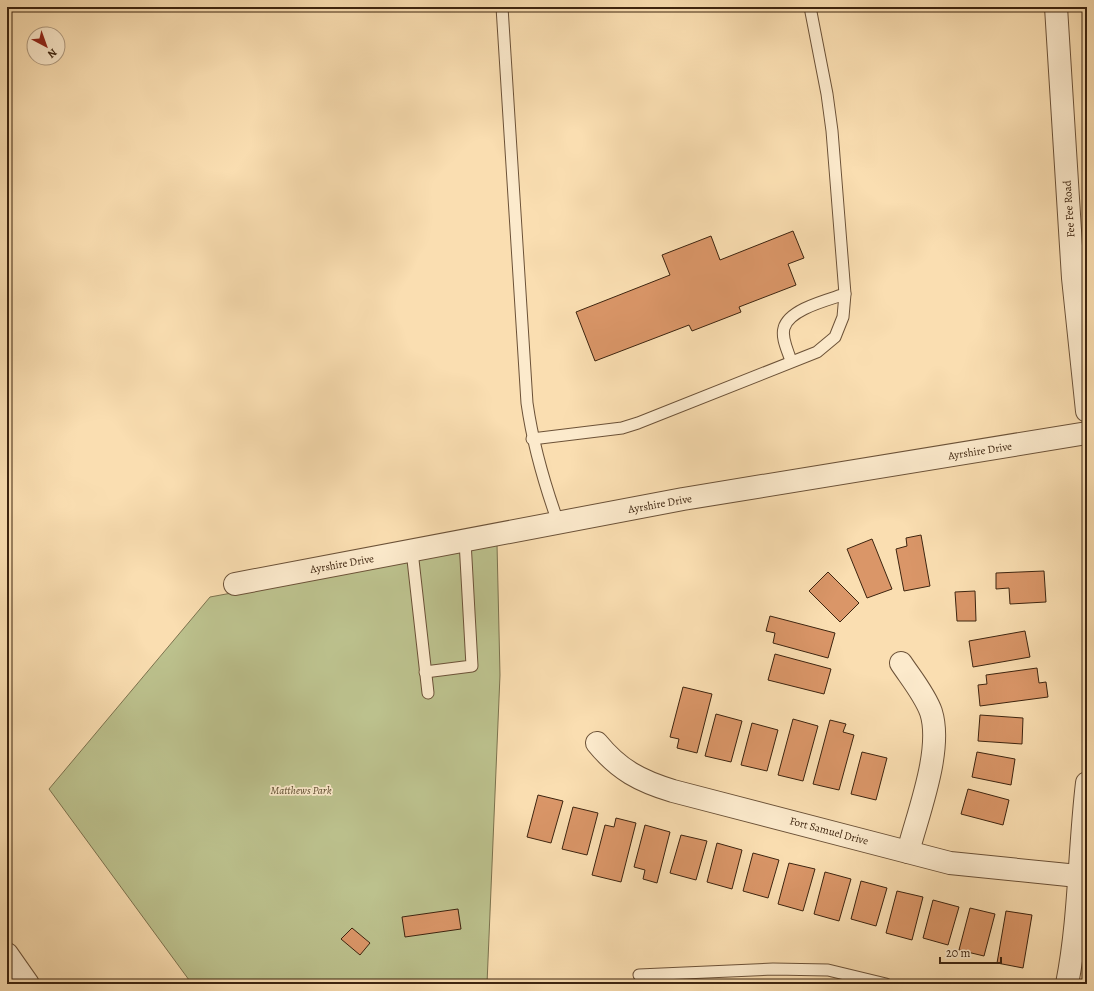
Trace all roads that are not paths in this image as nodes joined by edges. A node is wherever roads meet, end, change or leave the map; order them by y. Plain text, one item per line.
1 (502, 7) edge
2 (810, 7) edge
3 (1056, 7) edge
4 (845, 294) junction
5 (1083, 323) edge
6 (791, 361) junction
7 (1087, 411) edge
8 (1087, 433) edge
9 (532, 439) junction
10 (558, 522) junction
11 (465, 541) junction
12 (412, 551) junction
13 (235, 584) dead end
14 (901, 663) dead end
15 (425, 672) junction
16 (428, 694) dead end
17 (597, 743) dead end
18 (1087, 783) edge
19 (908, 852) junction
20 (1081, 885) edge
21 (7, 954) edge
22 (639, 975) dead end
23 (28, 984) edge
24 (886, 984) edge
25 (1067, 984) edge

1 - 9 lane
2 - 4 lane
3 - 5 street, Fee Fee Road
4 - 6 lane
4 - 6 lane
5 - 7 street, Fee Fee Road
6 - 9 lane
8 - 10 street, Ayrshire Drive
9 - 10 lane
10 - 11 street, Ayrshire Drive
11 - 12 street, Ayrshire Drive
11 - 15 lane
12 - 13 street, Ayrshire Drive
12 - 15 lane
14 - 19 street
15 - 16 lane
17 - 19 street, Fort Samuel Drive
18 - 20 street
19 - 20 street, Fort Samuel Drive
20 - 25 street
21 - 23 street
22 - 24 lane

